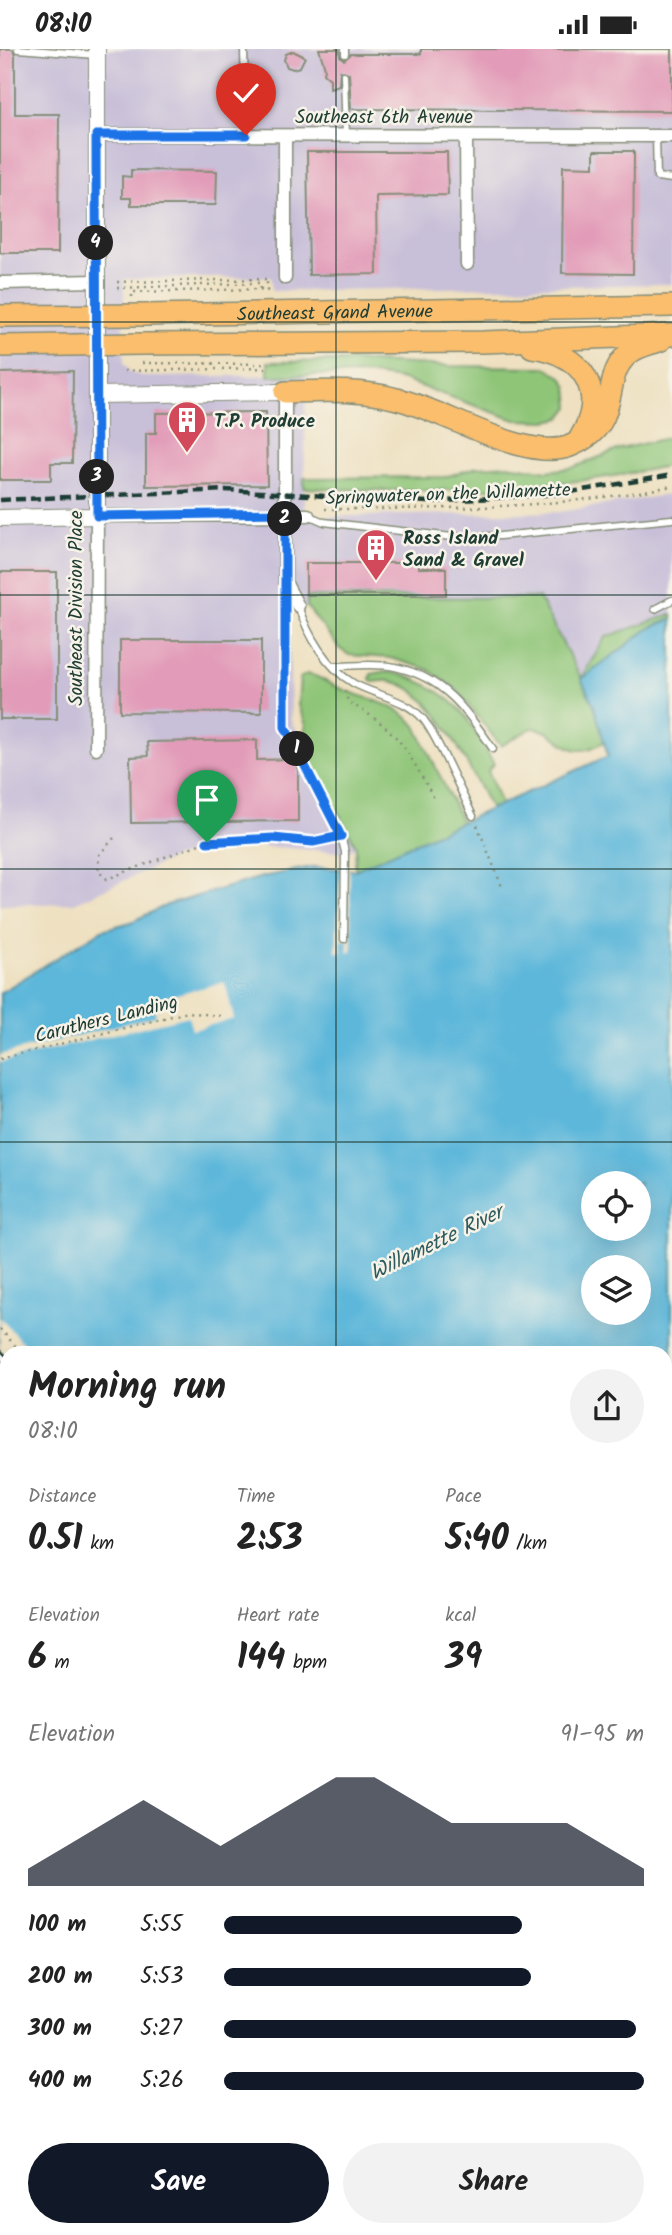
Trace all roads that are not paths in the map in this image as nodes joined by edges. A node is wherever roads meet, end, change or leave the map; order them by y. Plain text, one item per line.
1 (18, 49) edge
2 (244, 49) edge
3 (97, 52) edge
4 (344, 75) dead end
5 (96, 135) junction
6 (246, 135) junction
7 (285, 135) junction
8 (346, 136) junction
9 (466, 136) junction
10 (656, 136) junction
11 (672, 136) edge
12 (672, 179) edge
13 (467, 264) dead end
14 (285, 278) road end
15 (97, 281) junction
16 (0, 283) edge
17 (672, 306) edge
18 (0, 316) edge
19 (672, 335) edge
20 (483, 342) junction
21 (0, 346) edge
22 (285, 392) junction
23 (97, 395) junction
24 (577, 443) junction
25 (285, 513) junction
26 (308, 515) joint
27 (97, 516) junction
28 (0, 518) edge
29 (672, 519) edge
30 (285, 582) junction
31 (672, 600) edge
32 (298, 606) joint
33 (655, 609) dead end
34 (334, 666) junction
35 (96, 748) dead end
36 (493, 749) dead end
37 (473, 816) road end
38 (344, 939) dead end

1 - 3 lane
2 - 6 lane
3 - 5 street, Southeast Division Place
4 - 8 lane
5 - 6 street, Southeast 6th Avenue
5 - 15 street, Southeast Division Place
6 - 7 street, Southeast 6th Avenue
7 - 8 street, Southeast 6th Avenue
7 - 14 street
8 - 9 street, Southeast 6th Avenue
9 - 10 street, Southeast 6th Avenue
9 - 13 street
10 - 11 street, Southeast 6th Avenue
10 - 12 lane
15 - 16 street
15 - 23 street, Southeast Division Place
17 - 18 highway, Southeast Grand Avenue, bridge
19 - 20 highway
19 - 24 highway
20 - 21 highway, bridge
20 - 24 highway
22 - 23 street
22 - 24 highway
22 - 25 street
23 - 27 street, Southeast Division Place
25 - 26 street
25 - 27 street
25 - 30 street
26 - 29 lane
27 - 28 street
27 - 35 street, Southeast Division Place
30 - 32 street
30 - 38 lane
31 - 33 lane
32 - 34 lane
34 - 36 lane
34 - 37 lane

